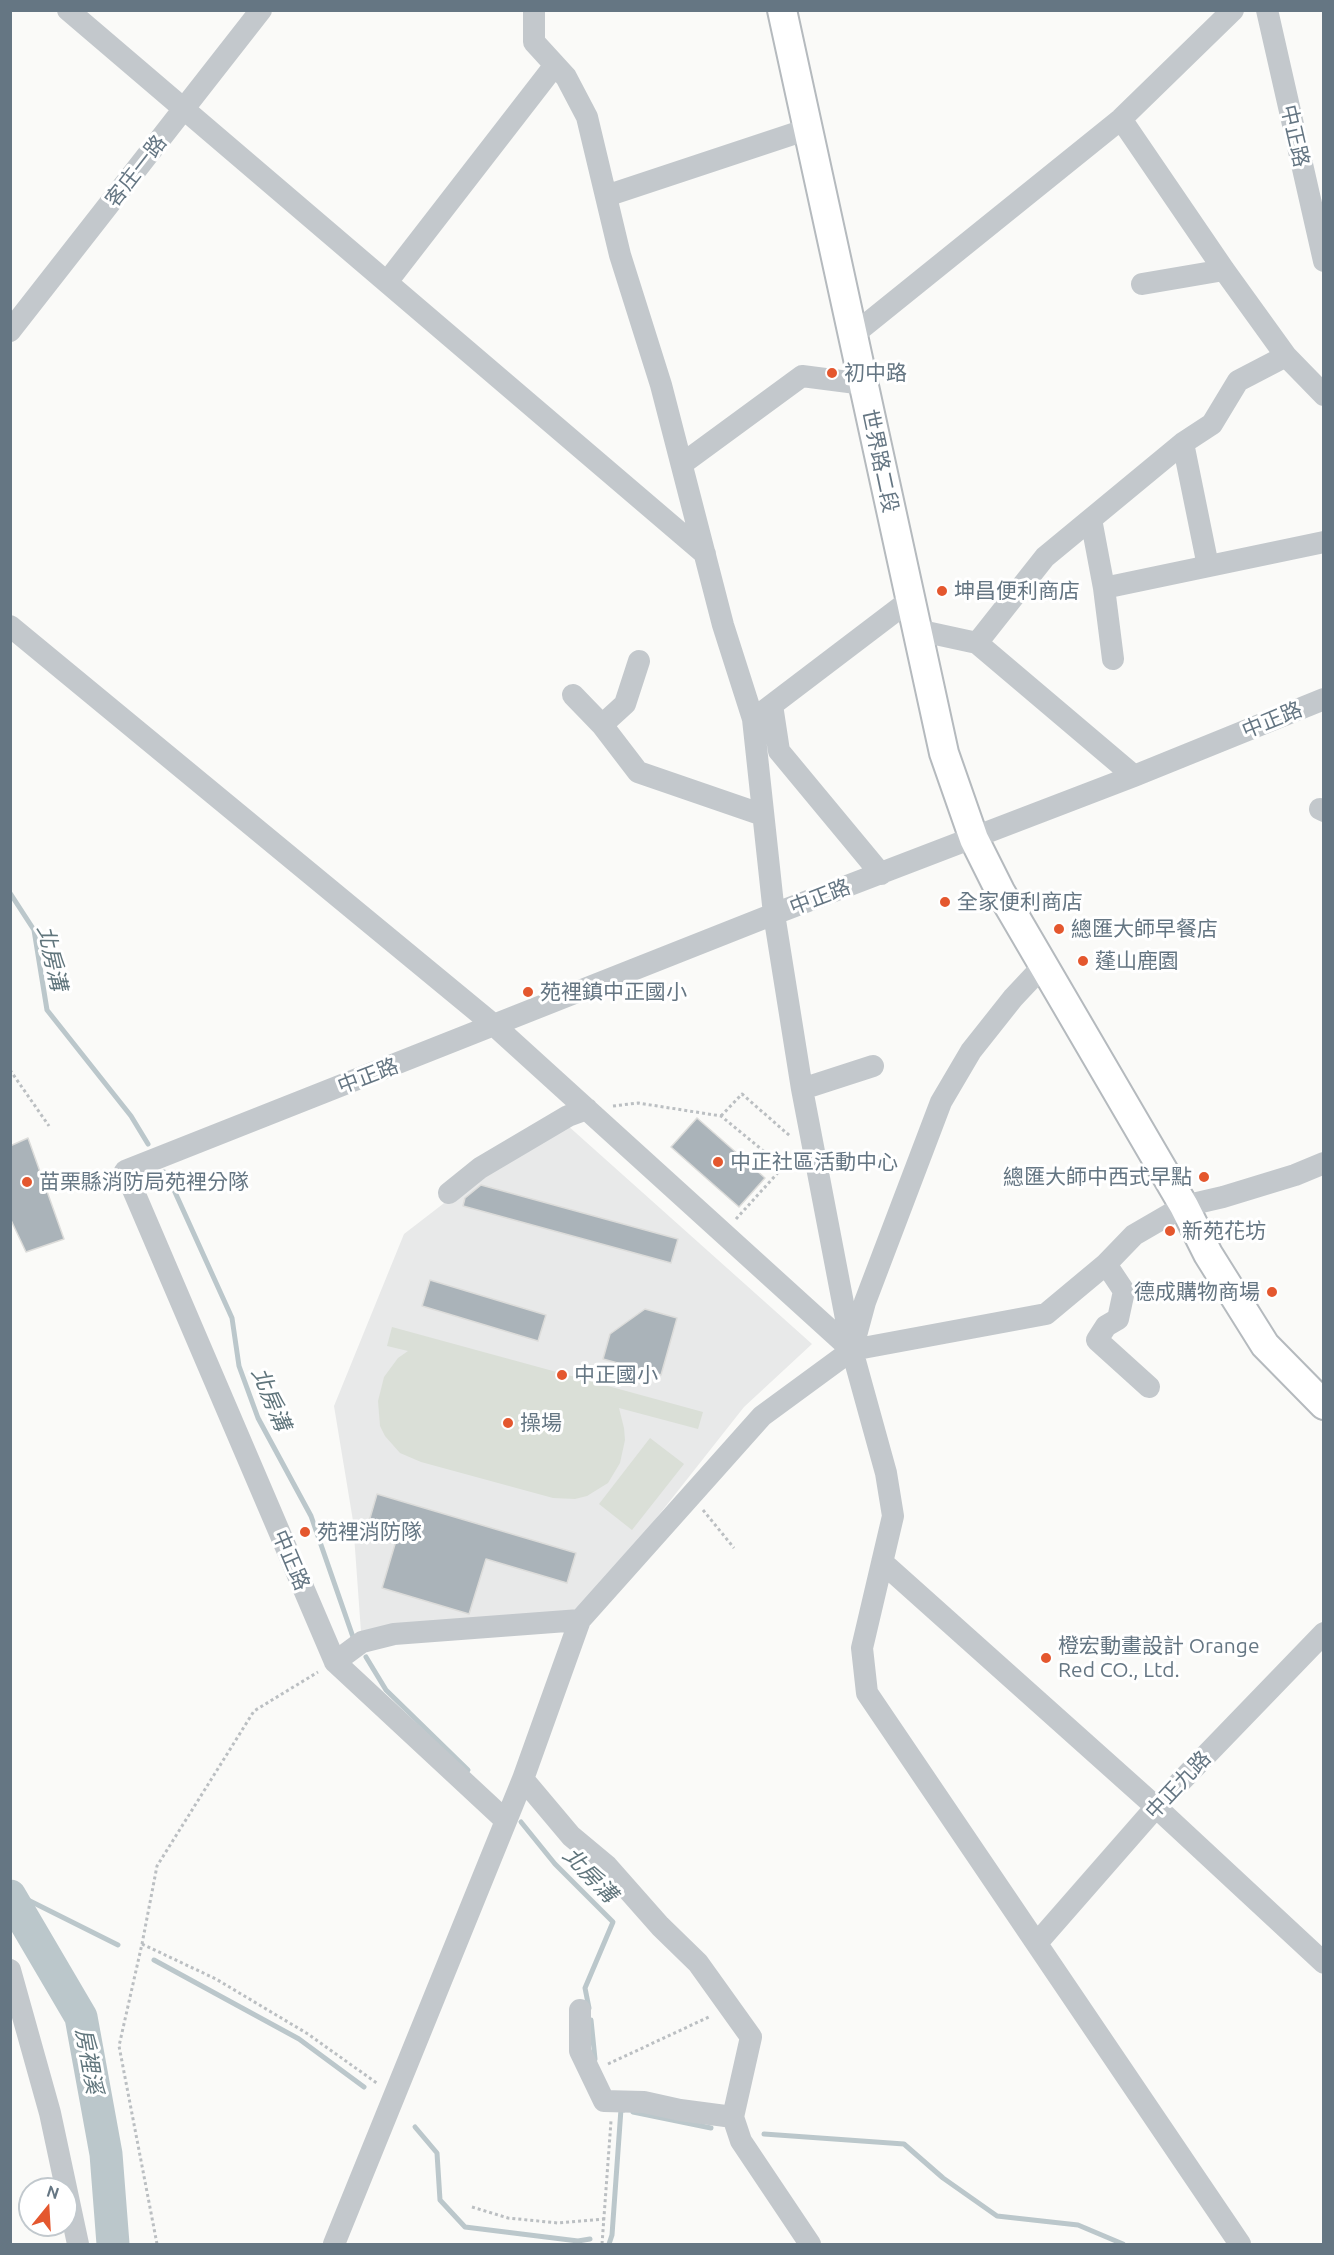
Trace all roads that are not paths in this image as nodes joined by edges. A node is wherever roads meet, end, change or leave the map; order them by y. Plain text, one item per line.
1 (68, 10) edge
2 (261, 10) edge
3 (534, 10) edge
4 (782, 10) edge
5 (1233, 10) edge
6 (1267, 10) edge
7 (555, 64) junction
8 (184, 109) junction
9 (1121, 119) junction
10 (808, 129) junction
11 (606, 196) junction
12 (1323, 261) edge
13 (1224, 270) junction
14 (387, 282) junction
15 (1142, 284) dead end
16 (10, 331) edge
17 (853, 335) junction
18 (1286, 356) junction
19 (864, 384) junction
20 (1323, 395) edge
21 (1183, 443) junction
22 (682, 464) junction
23 (1091, 519) junction
24 (1323, 542) edge
25 (705, 554) junction
26 (1208, 566) junction
27 (1104, 588) junction
28 (910, 600) junction
29 (10, 626) edge
30 (917, 630) junction
31 (977, 643) junction
32 (1113, 659) dead end
33 (639, 661) dead end
34 (573, 695) dead end
35 (1323, 699) edge
36 (772, 705) junction
37 (753, 719) junction
38 (603, 725) junction
39 (1134, 776) junction
40 (763, 815) junction
41 (974, 838) junction
42 (881, 874) junction
43 (774, 915) junction
44 (1043, 966) junction
45 (495, 1026) junction
46 (873, 1066) dead end
47 (802, 1089) junction
48 (587, 1109) junction
49 (1323, 1163) edge
50 (448, 1193) dead end
51 (1184, 1206) junction
52 (1106, 1264) junction
53 (852, 1350) junction
54 (1149, 1387) dead end
55 (1323, 1405) edge
56 (882, 1562) junction
57 (580, 1620) junction
58 (1323, 1633) edge
59 (335, 1662) junction
60 (523, 1779) junction
61 (1156, 1807) junction
62 (505, 1820) junction
63 (1037, 1943) junction
64 (1323, 1963) edge
65 (10, 1970) edge
66 (580, 2010) dead end
67 (733, 2117) junction
68 (78, 2244) edge
69 (334, 2244) edge
70 (810, 2244) edge
71 (1240, 2244) edge

1 - 8 street
2 - 8 street, 客庄一路
3 - 7 street
4 - 10 main road, 世界路二段
5 - 9 street
6 - 12 street, 中正路
7 - 11 street
7 - 14 street
8 - 14 street
8 - 16 street, 客庄一路
9 - 13 street
9 - 17 street
10 - 11 street
10 - 17 main road, 世界路二段
11 - 22 street
13 - 15 street
13 - 18 street
14 - 25 street
17 - 19 main road, 世界路二段
18 - 20 street
18 - 21 street
19 - 22 street
19 - 28 main road, 世界路二段
21 - 23 street
21 - 26 street
22 - 25 street
23 - 27 street
23 - 31 street
24 - 26 street
25 - 37 street
26 - 27 street
27 - 32 street
28 - 30 main road, 世界路二段
28 - 36 street
29 - 45 street
30 - 31 street
30 - 41 main road, 世界路二段
31 - 39 street
33 - 38 street
34 - 38 street
35 - 39 street, 中正路
36 - 37 street
36 - 42 street
37 - 40 street
38 - 40 street
39 - 41 street, 中正路
40 - 43 street
41 - 42 street, 中正路
41 - 44 main road, 世界路二段
42 - 43 street, 中正路
43 - 45 street, 中正路
43 - 47 street
44 - 51 main road, 世界路二段
44 - 53 street
45 - 48 street
45 - 59 street, 中正路
46 - 47 street
47 - 53 street
48 - 50 street
48 - 53 street
49 - 51 street
51 - 52 street
51 - 55 main road, 世界路二段
52 - 53 street
52 - 54 street
53 - 56 street
53 - 57 street
56 - 61 street
56 - 63 street
57 - 59 street
57 - 60 street
58 - 61 street, 中正九路
59 - 62 street, 中正路
60 - 62 street
60 - 67 street
61 - 63 street, 中正九路
61 - 64 street
62 - 69 street
63 - 71 street
65 - 68 street
66 - 67 street
67 - 70 street

